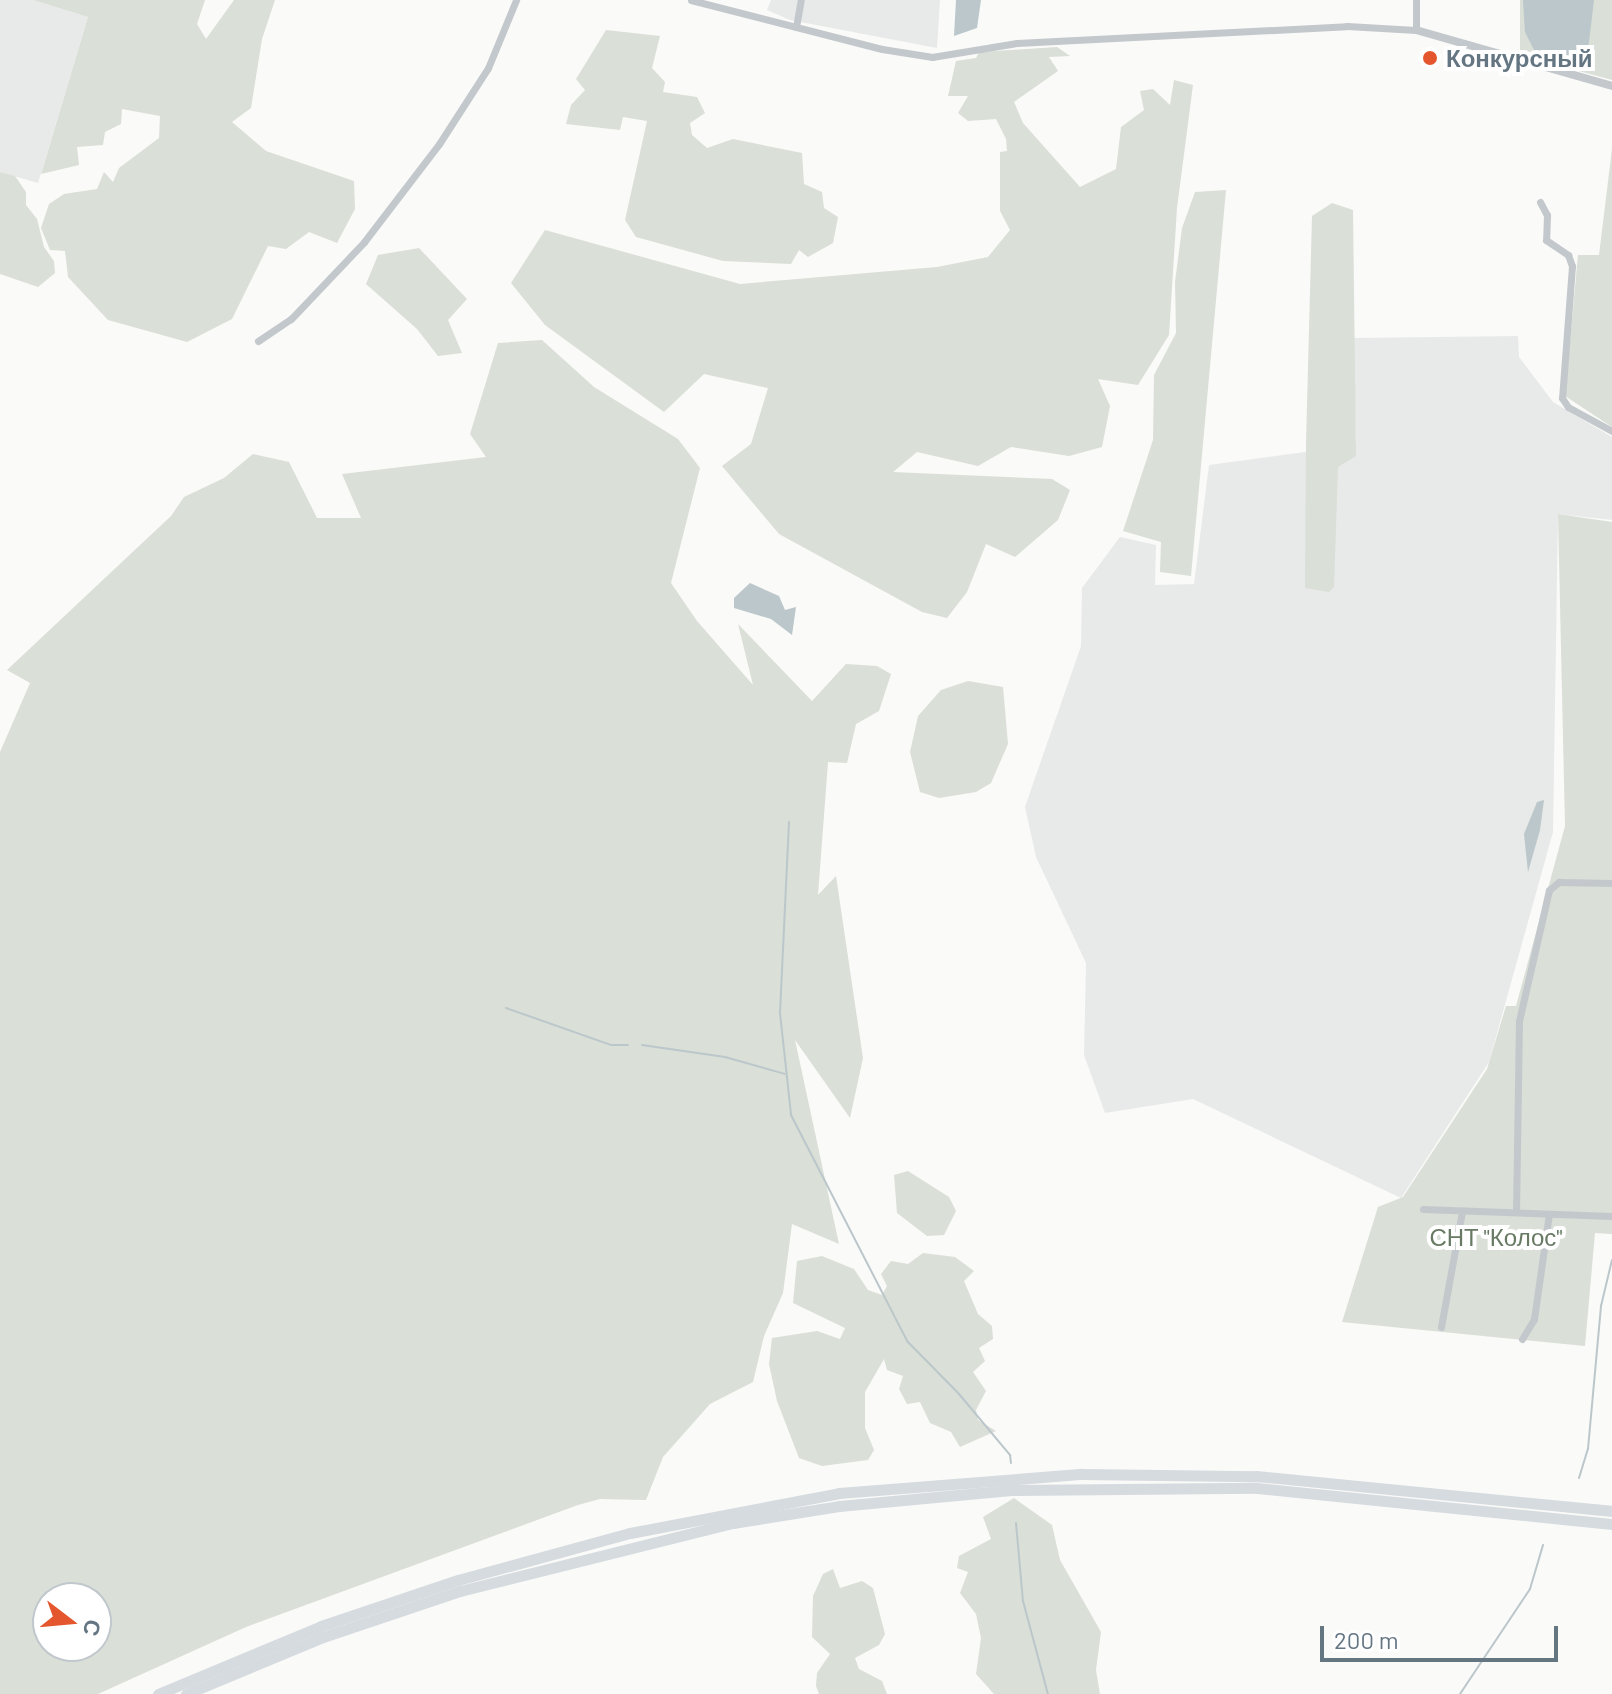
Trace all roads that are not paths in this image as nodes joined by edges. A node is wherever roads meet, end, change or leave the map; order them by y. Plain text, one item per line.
1 (516, 0) edge
2 (691, 0) edge
3 (801, 0) edge
4 (1416, 0) edge
5 (796, 27) junction
6 (1416, 30) junction
7 (1612, 86) edge
8 (1540, 202) dead end
9 (258, 341) dead end
10 (1612, 431) edge
11 (1612, 883) edge
12 (1423, 1209) dead end
13 (1462, 1211) junction
14 (1516, 1212) junction
15 (1549, 1214) junction
16 (1612, 1216) edge
17 (1441, 1327) dead end
18 (1522, 1339) dead end
19 (1612, 1511) edge
20 (1612, 1524) edge
21 (158, 1694) edge
22 (186, 1694) edge

1 - 9 street
2 - 5 street
3 - 5 street
4 - 6 street
5 - 6 street
6 - 7 street
8 - 10 street
11 - 14 street
12 - 13 street
13 - 14 street
13 - 17 street
14 - 15 street
15 - 16 street
15 - 18 street
19 - 21 main road
20 - 22 main road

